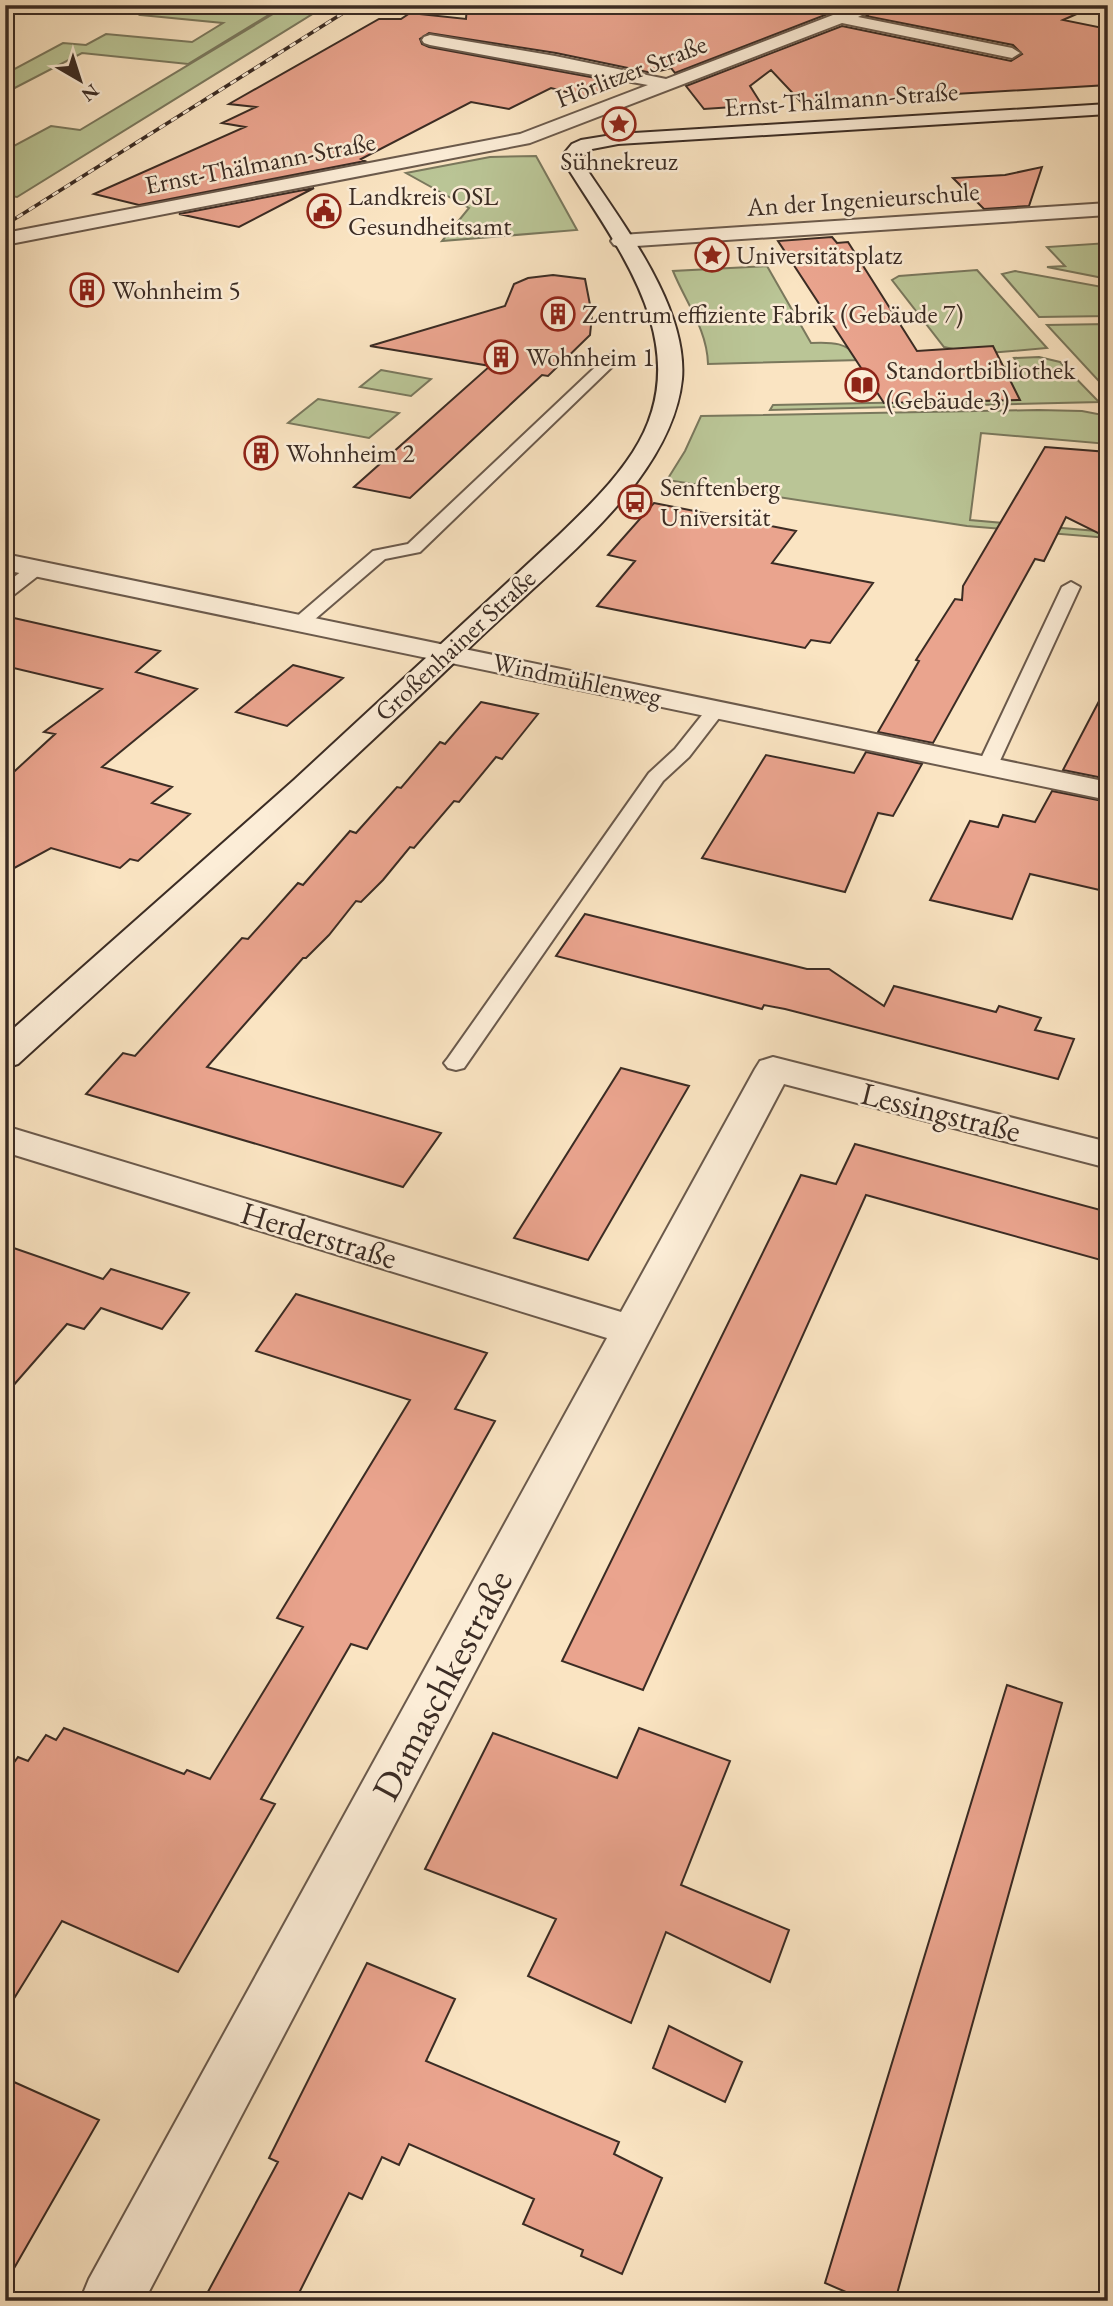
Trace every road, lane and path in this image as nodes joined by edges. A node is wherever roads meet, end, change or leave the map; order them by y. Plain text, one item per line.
1 (19, 5) edge
2 (821, 5) edge
3 (874, 5) edge
4 (5, 13) edge
5 (848, 15) junction
6 (430, 40) dead end
7 (1012, 53) dead end
8 (666, 84) junction
9 (1108, 109) edge
10 (524, 139) joint
11 (578, 148) joint
12 (1108, 209) edge
13 (5, 239) edge
14 (621, 241) junction
15 (612, 359) dead end
16 (5, 562) edge
17 (37, 568) junction
18 (1071, 587) dead end
19 (5, 593) edge
20 (301, 622) junction
21 (449, 652) junction
22 (717, 709) junction
23 (988, 765) junction
24 (1108, 791) edge
25 (5, 1056) edge
26 (456, 1063) dead end
27 (773, 1069) joint
28 (5, 1139) edge
29 (1108, 1156) edge
30 (633, 1331) junction
31 (111, 2301) edge

1 - 4 street
2 - 5 street
3 - 5 street, Hörlitzer Straße
5 - 7 street
5 - 8 street, Hörlitzer Straße
6 - 8 street
8 - 10 street, Hörlitzer Straße
9 - 11 street, Ernst-Thälmann-Straße
10 - 13 street, Ernst-Thälmann-Straße
11 - 14 street, Großenhainer Straße
12 - 14 street, An der Ingenieurschule
14 - 21 street, Großenhainer Straße
15 - 20 lane
16 - 17 street, Windmühlenweg
17 - 19 lane
17 - 20 street, Windmühlenweg
18 - 23 lane
20 - 21 street, Windmühlenweg
21 - 22 street, Windmühlenweg
21 - 25 street, Großenhainer Straße
22 - 23 street, Windmühlenweg
22 - 26 lane
23 - 24 street, Windmühlenweg
27 - 29 street, Lessingstraße
27 - 30 street, Damaschkestraße
28 - 30 street, Herderstraße
30 - 31 street, Damaschkestraße

